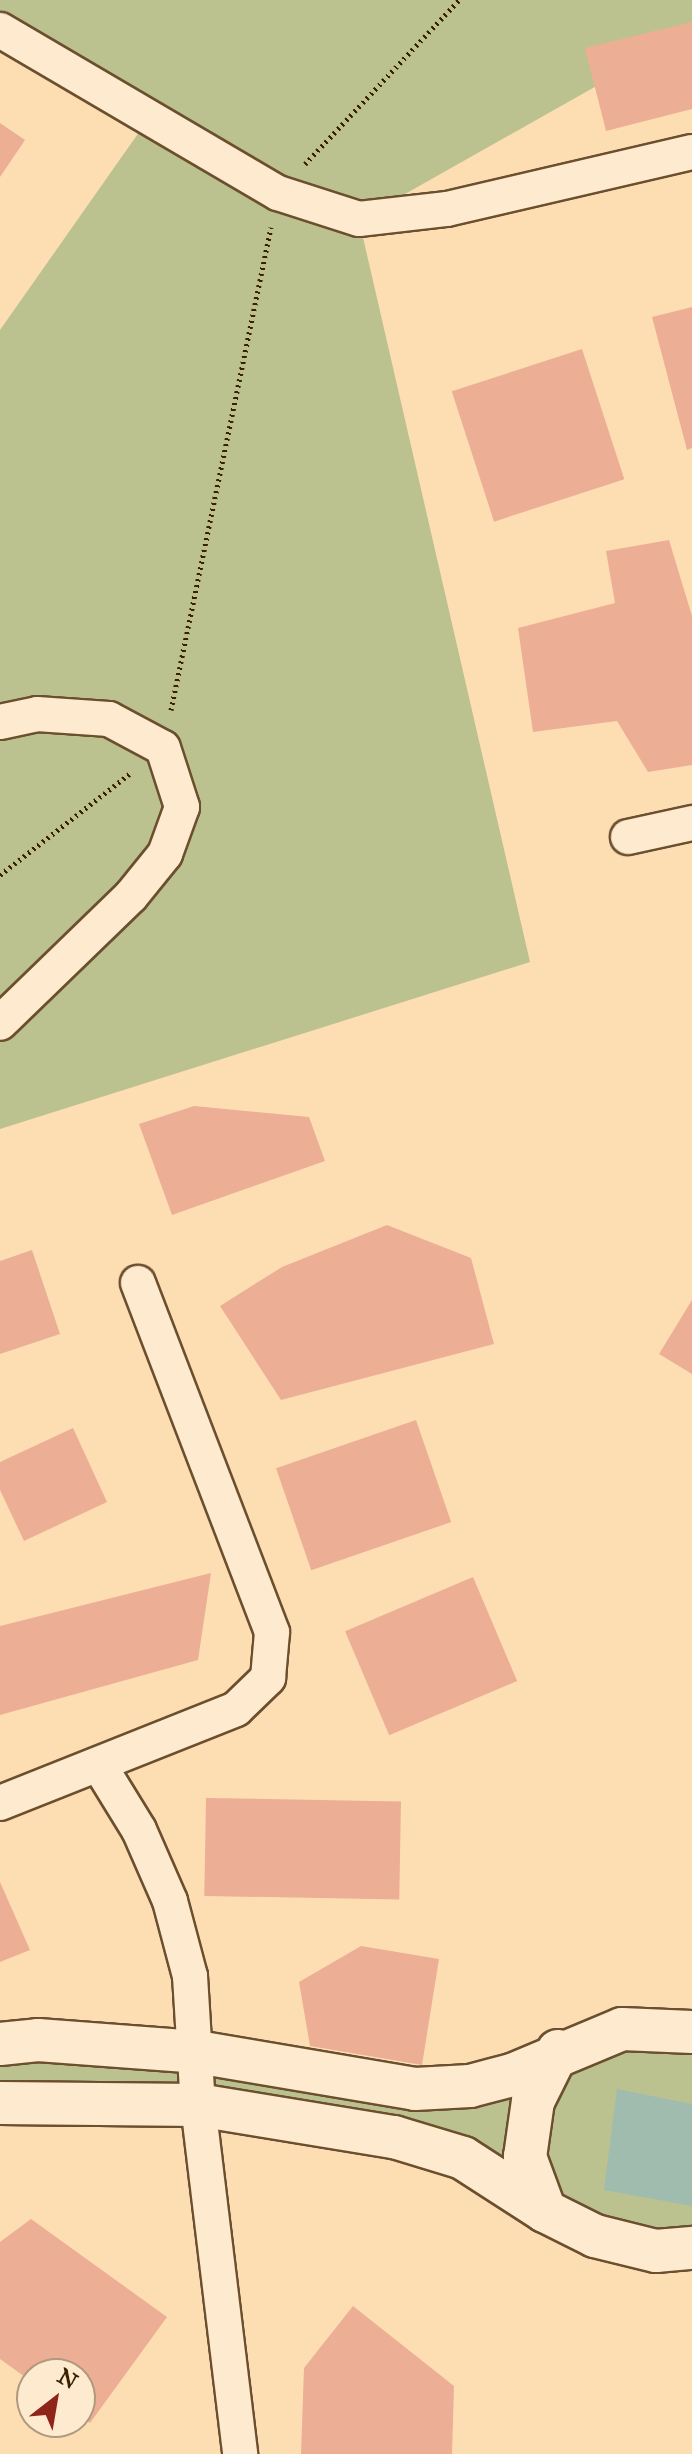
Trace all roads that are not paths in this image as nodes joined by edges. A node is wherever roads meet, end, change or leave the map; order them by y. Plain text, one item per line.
1 (0, 30) edge
2 (692, 152) edge
3 (0, 722) edge
4 (692, 823) edge
5 (628, 837) dead end
6 (0, 1023) edge
7 (138, 1283) dead end
8 (99, 1765) junction
9 (0, 1803) edge
10 (692, 2032) edge
11 (0, 2044) edge
12 (558, 2051) junction
13 (197, 2052) junction
14 (0, 2103) edge
15 (198, 2105) junction
16 (545, 2211) junction
17 (692, 2248) edge
18 (240, 2454) edge

1 - 2 street
3 - 6 street
4 - 5 street
7 - 8 street
8 - 9 street
8 - 13 street
10 - 12 street
11 - 13 street
12 - 13 street
12 - 16 street
13 - 15 street
14 - 15 street
15 - 16 street
15 - 18 street
16 - 17 street

